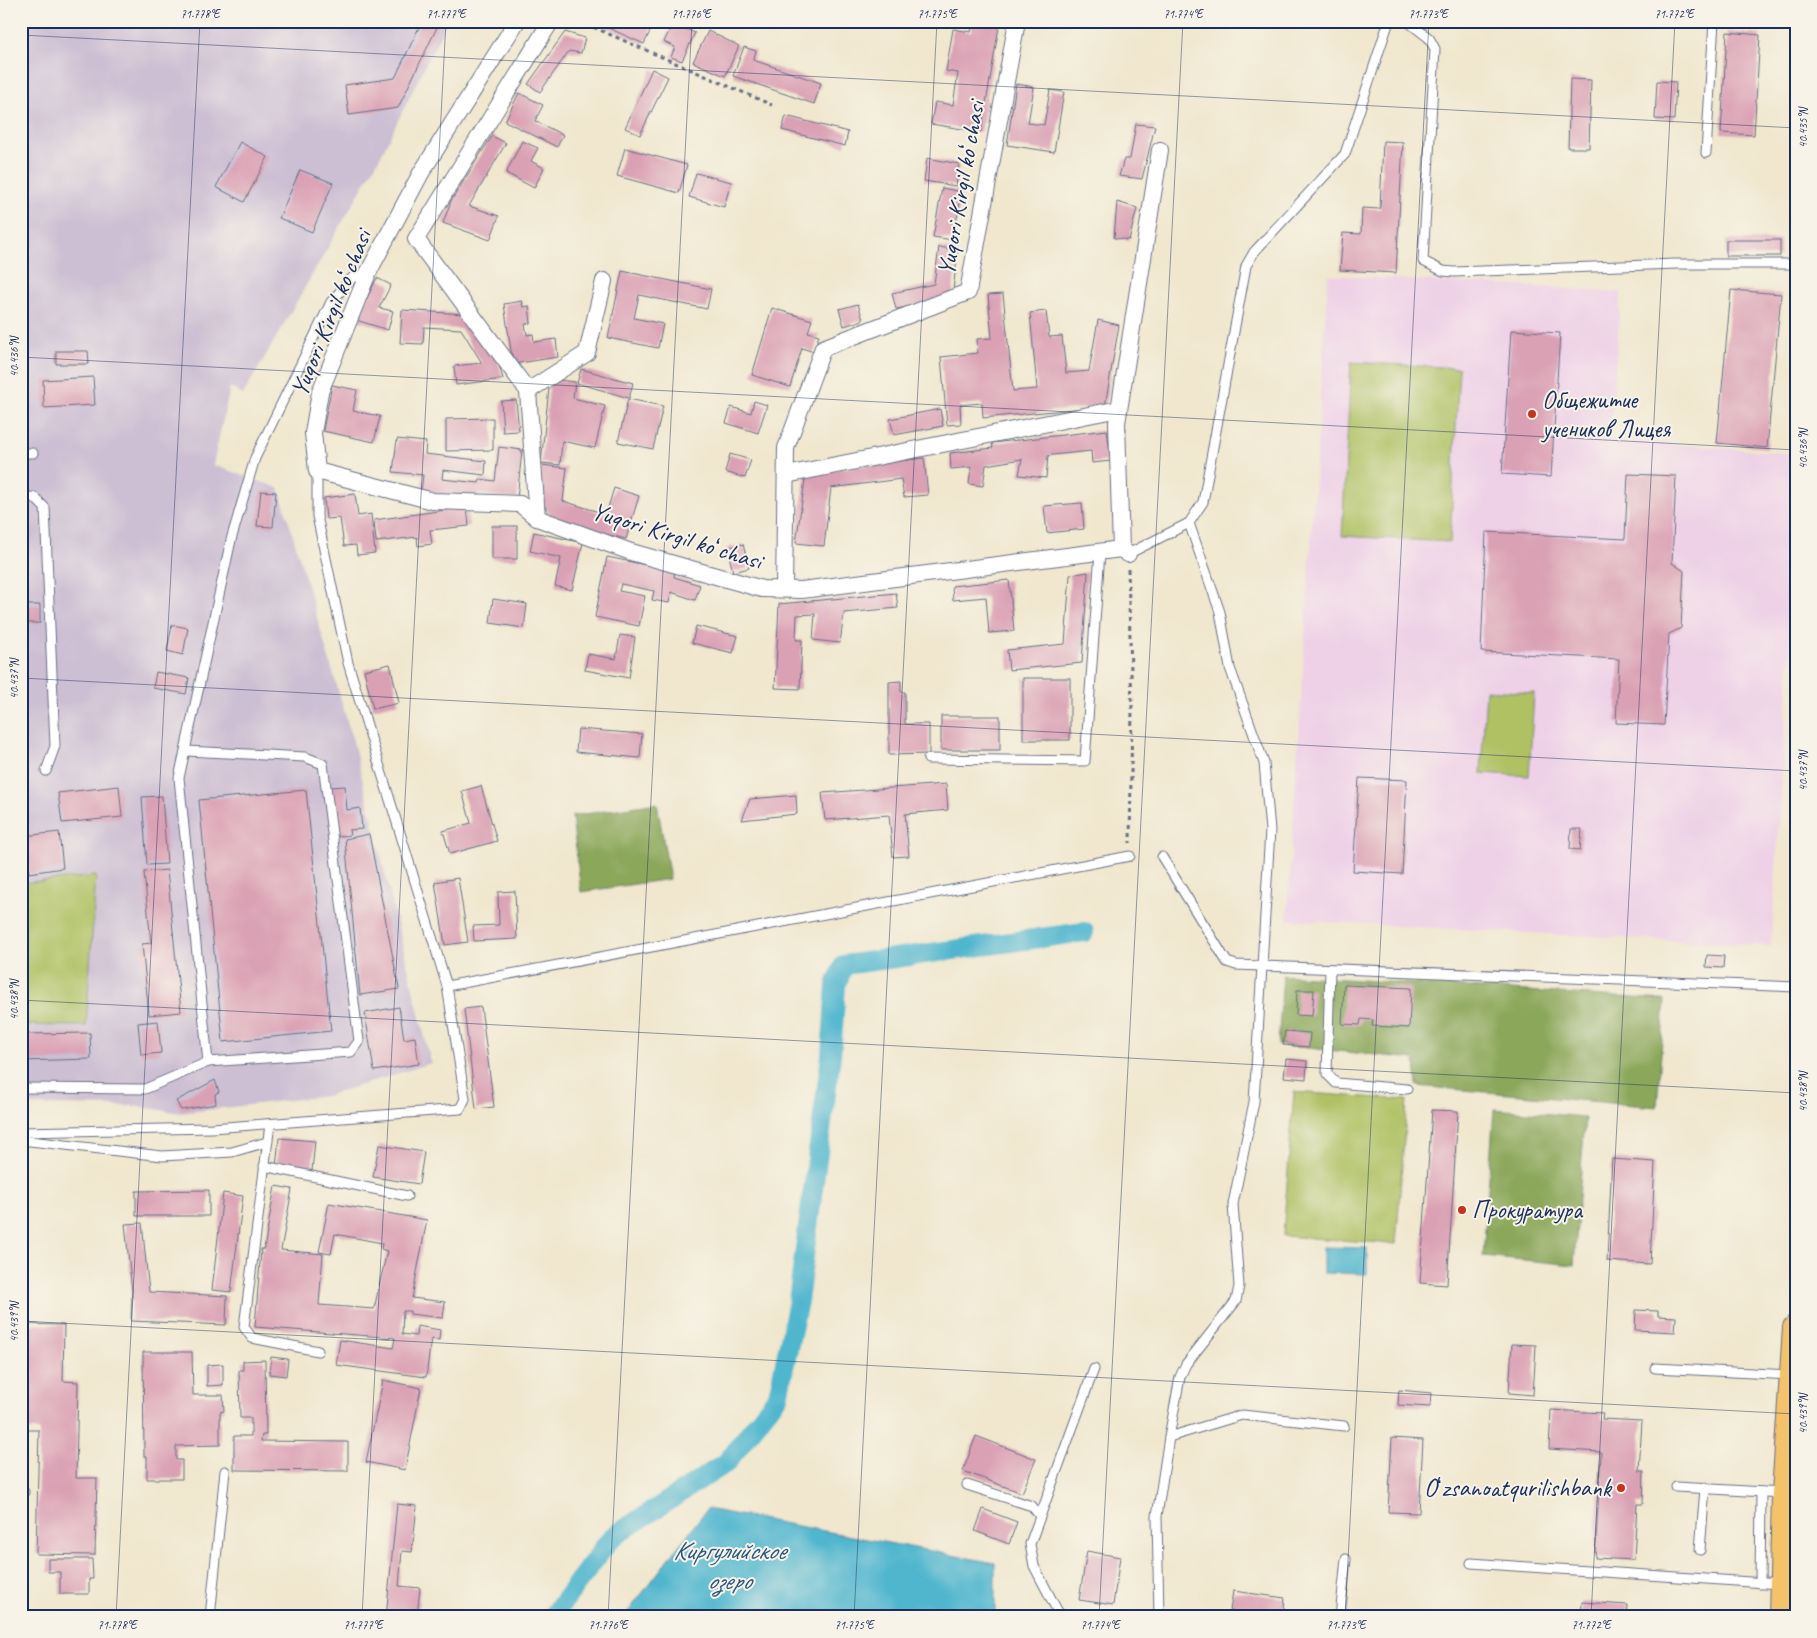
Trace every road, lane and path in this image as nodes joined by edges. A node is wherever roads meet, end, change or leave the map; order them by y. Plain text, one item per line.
1 (517, 21) edge
2 (551, 21) edge
3 (579, 21) edge
4 (1017, 21) edge
5 (1389, 21) edge
6 (1407, 21) edge
7 (1714, 21) edge
8 (772, 105) dead end
9 (1160, 150) dead end
10 (1706, 153) dead end
11 (1796, 264) edge
12 (368, 274) junction
13 (604, 281) dead end
14 (528, 391) junction
15 (1119, 409) junction
16 (21, 453) edge
17 (33, 453) dead end
18 (317, 471) junction
19 (786, 475) junction
20 (21, 498) edge
21 (537, 518) junction
22 (1189, 523) junction
23 (1100, 552) junction
24 (1125, 552) junction
25 (784, 589) junction
26 (186, 751) junction
27 (928, 760) dead end
28 (46, 772) dead end
29 (1130, 856) joint
30 (1162, 857) dead end
31 (1263, 966) junction
32 (1330, 969) junction
33 (447, 986) junction
34 (1796, 987) edge
35 (208, 1062) junction
36 (21, 1088) edge
37 (1407, 1090) dead end
38 (270, 1124) junction
39 (21, 1132) edge
40 (21, 1140) edge
41 (268, 1142) junction
42 (264, 1166) junction
43 (407, 1196) dead end
44 (1796, 1328) edge
45 (318, 1351) dead end
46 (1655, 1368) dead end
47 (1094, 1369) dead end
48 (1793, 1375) junction
49 (1344, 1426) dead end
50 (1169, 1437) junction
51 (225, 1471) dead end
52 (967, 1485) dead end
53 (1676, 1487) dead end
54 (1705, 1488) junction
55 (1773, 1492) junction
56 (1040, 1516) junction
57 (1700, 1550) dead end
58 (1346, 1559) dead end
59 (1471, 1563) dead end
60 (1772, 1584) junction
61 (210, 1617) edge
62 (1064, 1617) edge
63 (1158, 1617) edge
64 (1340, 1617) edge
65 (1782, 1617) edge

1 - 12 street, Yuqori Kirgil koʻchasi
2 - 14 street
3 - 8 path
4 - 19 street, Yuqori Kirgil koʻchasi
5 - 22 lane
6 - 11 lane
7 - 10 lane
9 - 15 street
12 - 18 street, Yuqori Kirgil koʻchasi
12 - 26 lane
13 - 14 street
14 - 21 street
15 - 19 street
15 - 24 street
16 - 17 lane
18 - 21 street, Yuqori Kirgil koʻchasi
18 - 33 lane
19 - 25 street, Yuqori Kirgil koʻchasi
20 - 28 lane
21 - 25 street, Yuqori Kirgil koʻchasi
22 - 24 lane
22 - 31 lane
23 - 24 street, Yuqori Kirgil koʻchasi
23 - 25 street, Yuqori Kirgil koʻchasi
23 - 27 lane
24 - 29 path
26 - 35 lane
26 - 35 lane
29 - 33 lane
30 - 31 lane
31 - 32 lane
31 - 50 lane
32 - 34 lane
32 - 37 lane
33 - 38 lane
35 - 36 lane
38 - 39 lane
38 - 41 lane
40 - 41 lane
41 - 42 lane
42 - 43 lane
42 - 45 lane
44 - 48 main road
46 - 48 lane
47 - 56 lane
48 - 55 main road
49 - 50 lane
50 - 63 lane
51 - 61 lane
52 - 56 lane
53 - 54 lane
54 - 55 lane
54 - 57 lane
55 - 60 main road
56 - 62 lane
58 - 64 lane
59 - 60 lane
60 - 65 main road

